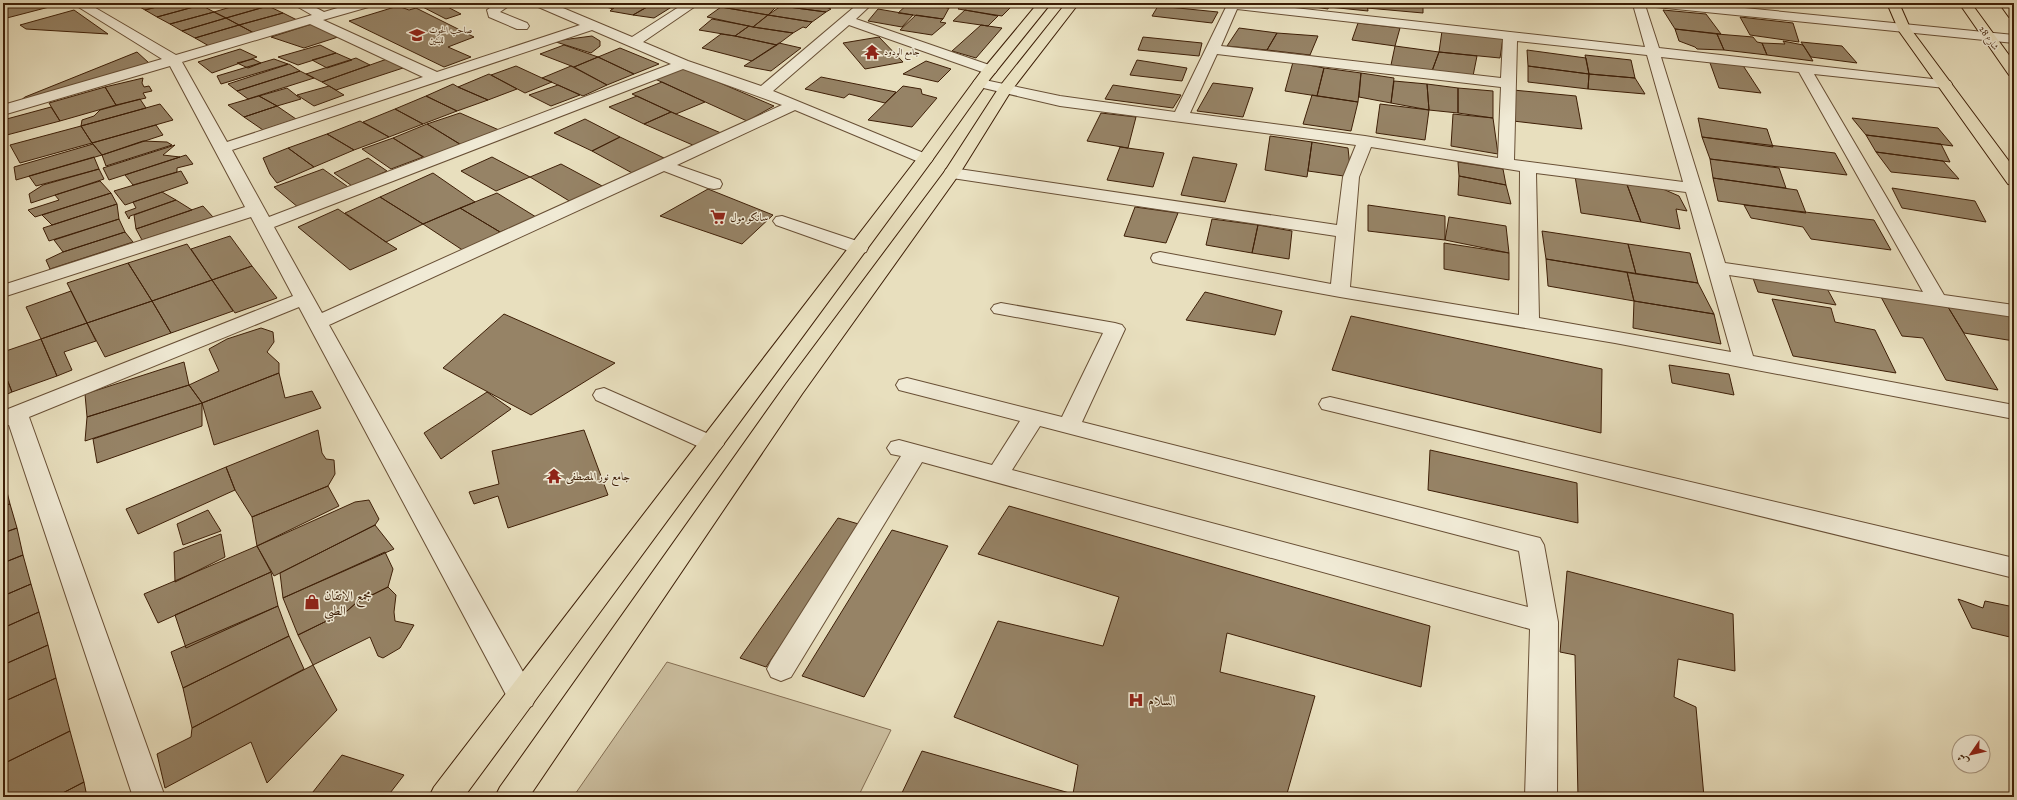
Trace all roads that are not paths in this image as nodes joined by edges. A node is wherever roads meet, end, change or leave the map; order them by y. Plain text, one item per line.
1 (78, 3) edge
2 (297, 3) edge
3 (368, 3) edge
4 (507, 3) edge
5 (540, 3) edge
6 (694, 3) edge
7 (867, 3) edge
8 (1045, 3) edge
9 (1074, 3) edge
10 (1656, 3) edge
11 (1893, 3) edge
12 (1965, 3) edge
13 (2005, 3) edge
14 (1234, 4) edge
15 (1640, 8) dead end
16 (2014, 14) edge
17 (317, 18) junction
18 (847, 20) junction
19 (522, 26) dead end
20 (590, 26) junction
21 (1904, 28) junction
22 (1510, 35) junction
23 (1989, 37) junction
24 (2014, 39) edge
25 (633, 43) junction
26 (1212, 49) junction
27 (1652, 51) junction
28 (174, 60) junction
29 (682, 64) junction
30 (1804, 69) junction
31 (2014, 72) edge
32 (436, 77) junction
33 (985, 77) junction
34 (1508, 84) junction
35 (1945, 84) junction
36 (1006, 89) junction
37 (763, 92) junction
38 (792, 106) junction
39 (3, 110) edge
40 (1181, 116) junction
41 (1365, 141) junction
42 (223, 148) junction
43 (925, 159) junction
44 (1506, 164) junction
45 (664, 165) junction
46 (1528, 167) junction
47 (952, 173) junction
48 (2014, 180) edge
49 (714, 184) dead end
50 (1693, 188) junction
51 (260, 217) junction
52 (782, 222) dead end
53 (1346, 232) junction
54 (859, 248) junction
55 (1160, 258) dead end
56 (1717, 268) junction
57 (4, 286) edge
58 (1340, 292) junction
59 (304, 298) junction
60 (1937, 300) junction
61 (1001, 309) dead end
62 (2014, 311) edge
63 (317, 323) junction
64 (1528, 323) junction
65 (1744, 360) junction
66 (907, 385) dead end
67 (604, 395) dead end
68 (1330, 404) dead end
69 (2014, 412) edge
70 (10, 417) edge
71 (1034, 418) junction
72 (1069, 427) junction
73 (712, 444) junction
74 (998, 474) junction
75 (2014, 568) edge
76 (1544, 622) junction
77 (781, 669) dead end
78 (522, 697) junction
79 (149, 797) edge
80 (445, 797) edge
81 (511, 797) edge
82 (1541, 797) edge

1 - 28 street
2 - 17 street
3 - 17 street
4 - 19 street
5 - 20 street
6 - 25 street
7 - 18 street
8 - 33 main road
9 - 36 main road
10 - 21 street
11 - 21 main road
12 - 23 main road, شارع 28
13 - 16 main road
14 - 22 street
14 - 26 street
15 - 27 street
17 - 28 street
17 - 32 street
18 - 33 street
18 - 37 street
20 - 25 street
20 - 32 street
21 - 23 street
21 - 35 main road
22 - 27 street
22 - 34 street
23 - 24 street
23 - 31 main road, شارع 28
25 - 29 street
26 - 34 street
26 - 40 street
27 - 30 street
27 - 50 street
28 - 39 street
28 - 42 street
29 - 37 street
29 - 51 street
30 - 35 street
30 - 60 street
32 - 42 street
33 - 36 street
33 - 43 main road
34 - 44 street
35 - 48 main road
36 - 40 street
36 - 47 main road
37 - 38 street
38 - 43 street
38 - 45 street
40 - 41 street
41 - 44 street
41 - 53 street
42 - 51 street
43 - 54 main road
44 - 46 street
45 - 49 street
45 - 63 street
46 - 50 street
46 - 64 street
47 - 53 street
47 - 81 main road
50 - 56 street
51 - 57 street
51 - 59 street
52 - 54 street
53 - 58 street
54 - 73 main road
55 - 58 street
56 - 60 street
56 - 65 street
58 - 64 street
59 - 63 street
59 - 70 street
60 - 62 street
61 - 72 street
63 - 78 street
64 - 65 street
65 - 69 street
66 - 71 street
67 - 73 street
68 - 75 street
70 - 79 street
71 - 72 street
71 - 74 street
72 - 76 street
73 - 78 main road
74 - 76 street
74 - 77 street
76 - 82 street
78 - 80 main road

